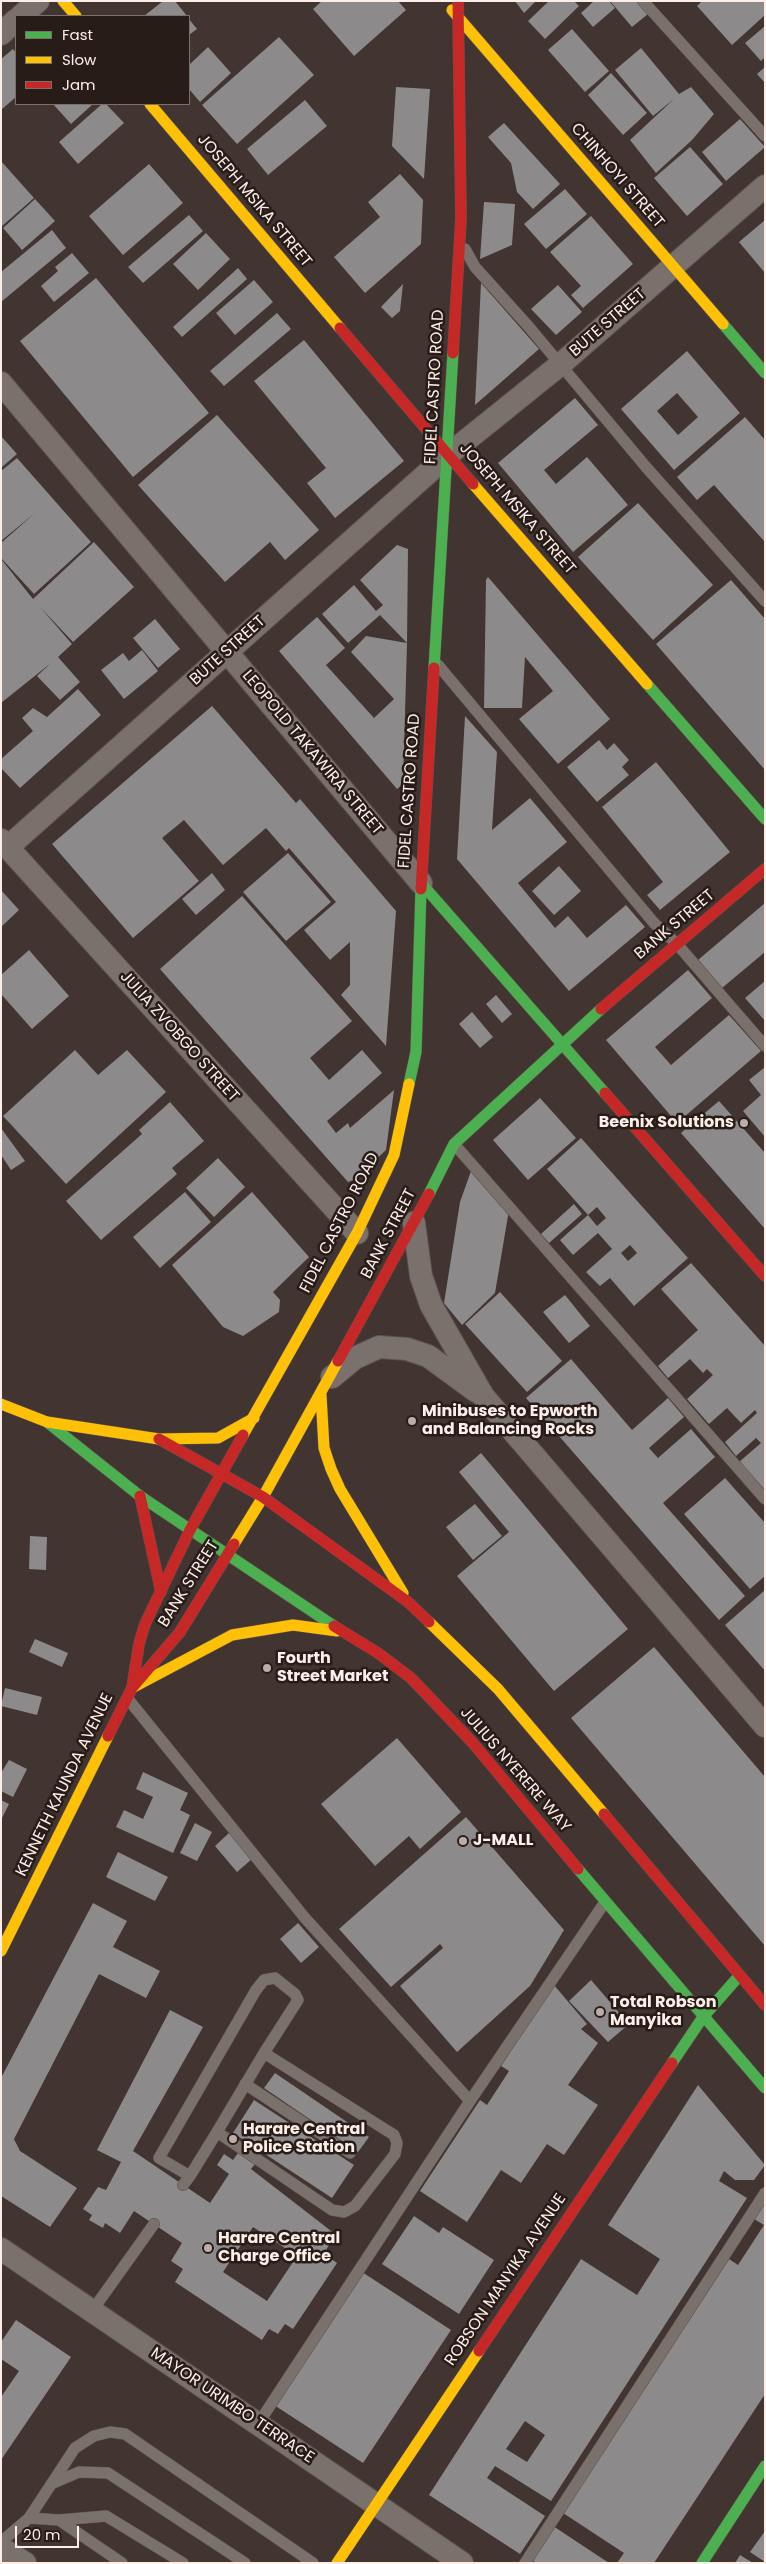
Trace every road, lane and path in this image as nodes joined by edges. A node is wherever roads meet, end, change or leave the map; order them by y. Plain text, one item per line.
1 (38, 1) edge
2 (63, 1) edge
3 (444, 1) edge
4 (458, 1) edge
5 (643, 1) edge
6 (22, 15) edge
7 (75, 15) edge
8 (457, 16) junction
9 (15, 21) edge
10 (1, 34) edge
11 (151, 105) edge
12 (765, 136) edge
13 (765, 186) edge
14 (460, 240) junction
15 (673, 266) junction
16 (561, 364) junction
17 (765, 373) edge
18 (1, 383) edge
19 (448, 455) junction
20 (765, 601) edge
21 (227, 652) junction
22 (435, 662) junction
23 (765, 819) edge
24 (4, 844) edge
25 (765, 869) edge
26 (421, 883) junction
27 (677, 944) junction
28 (562, 1043) junction
29 (765, 1046) edge
30 (454, 1144) junction
31 (414, 1223) junction
32 (357, 1233) junction
33 (765, 1276) edge
34 (326, 1386) junction
35 (483, 1396) junction
36 (1, 1404) edge
37 (254, 1418) junction
38 (47, 1422) junction
39 (159, 1439) junction
40 (223, 1474) junction
41 (140, 1496) junction
42 (263, 1497) junction
43 (765, 1499) edge
44 (190, 1530) junction
45 (228, 1553) junction
46 (161, 1592) junction
47 (408, 1602) junction
48 (343, 1632) junction
49 (129, 1693) junction
50 (765, 1726) edge
51 (605, 1902) junction
52 (1, 1951) edge
53 (738, 1976) junction
54 (765, 2005) edge
55 (703, 2016) junction
56 (264, 2053) junction
57 (246, 2084) junction
58 (765, 2088) edge
59 (470, 2101) junction
60 (217, 2132) junction
61 (350, 2153) dead end
62 (765, 2193) edge
63 (154, 2224) dead end
64 (1, 2249) edge
65 (92, 2311) junction
66 (258, 2424) junction
67 (765, 2466) edge
68 (52, 2484) junction
69 (376, 2503) junction
70 (29, 2518) junction
71 (59, 2520) junction
72 (1, 2542) edge
73 (1, 2548) edge
74 (25, 2563) edge
75 (122, 2563) edge
76 (183, 2563) edge
77 (245, 2563) edge
78 (313, 2563) edge
79 (337, 2563) edge
80 (462, 2563) edge
81 (525, 2563) edge
82 (702, 2563) edge

1 - 6 street
2 - 7 main road
3 - 8 main road, CHINHOYI STREET
4 - 8 main road, FIDEL CASTRO ROAD
5 - 12 lane
8 - 14 main road, FIDEL CASTRO ROAD
8 - 15 main road, CHINHOYI STREET
9 - 10 street
11 - 19 main road, JOSEPH MSIKA STREET
13 - 15 street, BUTE STREET
14 - 16 lane
14 - 19 main road, FIDEL CASTRO ROAD
15 - 16 street, BUTE STREET
15 - 17 main road, CHINHOYI STREET
16 - 19 street, BUTE STREET
16 - 20 lane
18 - 21 street, LEOPOLD TAKAWIRA STREET
19 - 21 street, BUTE STREET
19 - 22 main road, FIDEL CASTRO ROAD
19 - 23 main road, JOSEPH MSIKA STREET
21 - 24 street, BUTE STREET
21 - 26 street, LEOPOLD TAKAWIRA STREET
22 - 26 main road, FIDEL CASTRO ROAD
22 - 27 lane
24 - 32 street, JULIA ZVOBGO STREET
25 - 27 main road, BANK STREET
26 - 28 main road, LEOPOLD TAKAWIRA STREET
26 - 32 main road, FIDEL CASTRO ROAD
27 - 28 main road, BANK STREET
27 - 29 lane
28 - 30 main road, BANK STREET
28 - 33 main road, LEOPOLD TAKAWIRA STREET
30 - 31 main road, BANK STREET
30 - 43 lane
31 - 34 main road, BANK STREET
31 - 35 street
32 - 37 main road, FIDEL CASTRO ROAD
34 - 35 street
34 - 42 main road, BANK STREET
34 - 47 main road
35 - 50 street
36 - 38 main road
37 - 39 main road
37 - 40 main road, FIDEL CASTRO ROAD
38 - 39 main road
38 - 41 main road, JULIUS NYERERE WAY
39 - 40 main road
40 - 42 main road
40 - 44 main road, FIDEL CASTRO ROAD
41 - 44 main road, JULIUS NYERERE WAY
41 - 46 main road
42 - 45 main road, BANK STREET
42 - 47 main road
44 - 45 main road, JULIUS NYERERE WAY
44 - 46 main road, FIDEL CASTRO ROAD
45 - 48 main road, JULIUS NYERERE WAY
45 - 49 main road, BANK STREET
46 - 49 main road, FIDEL CASTRO ROAD
47 - 53 main road
48 - 49 main road
48 - 51 main road, JULIUS NYERERE WAY
49 - 52 main road, KENNETH KAUNDA AVENUE
49 - 59 lane
51 - 55 main road, JULIUS NYERERE WAY
51 - 59 lane
53 - 54 main road
53 - 55 main road, ROBSON MANYIKA AVENUE
55 - 58 main road, JULIUS NYERERE WAY
55 - 69 main road, ROBSON MANYIKA AVENUE
56 - 57 lane
56 - 60 lane
56 - 60 lane
57 - 60 lane
57 - 61 lane
59 - 66 lane
62 - 81 lane
63 - 65 lane
64 - 65 street, MAYOR URIMBO TERRACE
65 - 66 street, MAYOR URIMBO TERRACE
66 - 69 street, MAYOR URIMBO TERRACE
67 - 82 main road
68 - 70 lane
68 - 77 lane
68 - 78 lane
69 - 79 main road, ROBSON MANYIKA AVENUE
69 - 80 street, MAYOR URIMBO TERRACE
70 - 71 lane
70 - 72 lane
71 - 75 lane
71 - 76 lane
73 - 74 street

